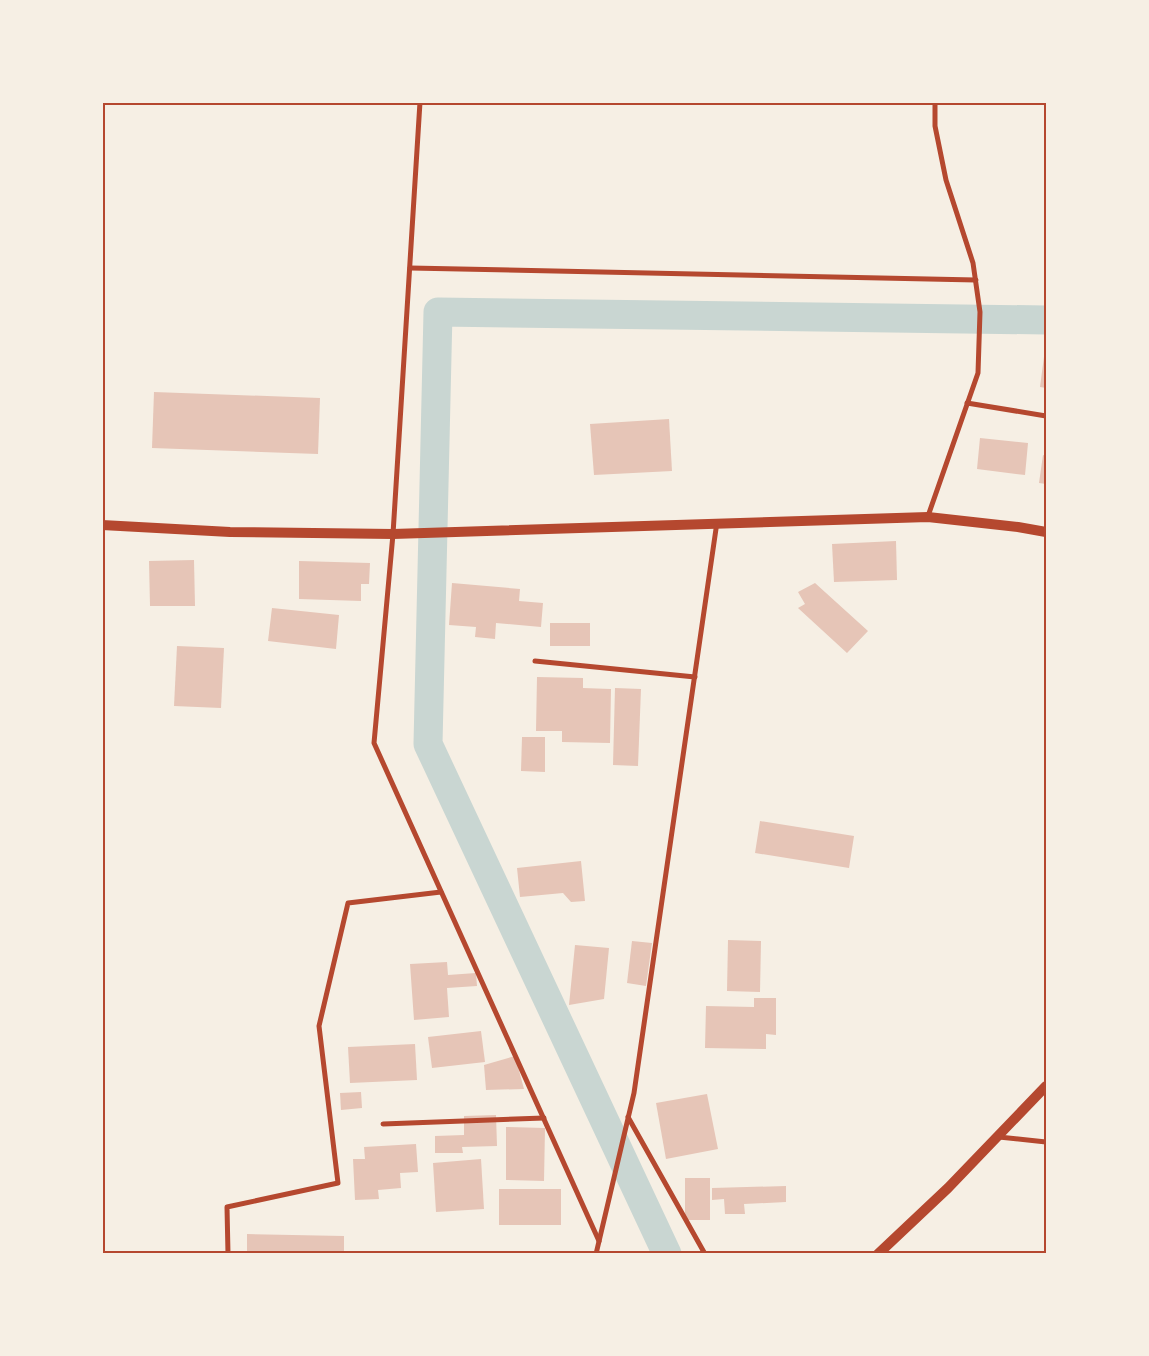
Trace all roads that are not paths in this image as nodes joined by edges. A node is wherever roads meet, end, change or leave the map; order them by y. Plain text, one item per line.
1 (420, 102) edge
2 (935, 102) edge
3 (410, 268) junction
4 (976, 280) junction
5 (967, 403) junction
6 (1046, 416) edge
7 (928, 517) junction
8 (717, 522) junction
9 (102, 525) edge
10 (1046, 532) edge
11 (393, 534) junction
12 (535, 661) dead end
13 (695, 677) junction
14 (441, 892) junction
15 (1046, 1086) edge
16 (628, 1116) junction
17 (544, 1118) junction
18 (382, 1124) dead end
19 (999, 1137) junction
20 (1046, 1142) edge
21 (599, 1241) junction
22 (228, 1254) edge
23 (596, 1254) edge
24 (705, 1254) edge
25 (878, 1254) edge

1 - 3 street
2 - 4 street
3 - 4 street
3 - 11 street
4 - 5 street
5 - 6 street
5 - 7 street
7 - 8 main road
7 - 10 main road
8 - 11 main road
8 - 13 street
9 - 11 main road
11 - 14 street
12 - 13 street
13 - 16 street
14 - 17 street
14 - 22 street
15 - 19 main road
16 - 21 street
16 - 24 street
17 - 18 street
17 - 21 street
19 - 20 street
19 - 25 main road
21 - 23 street

